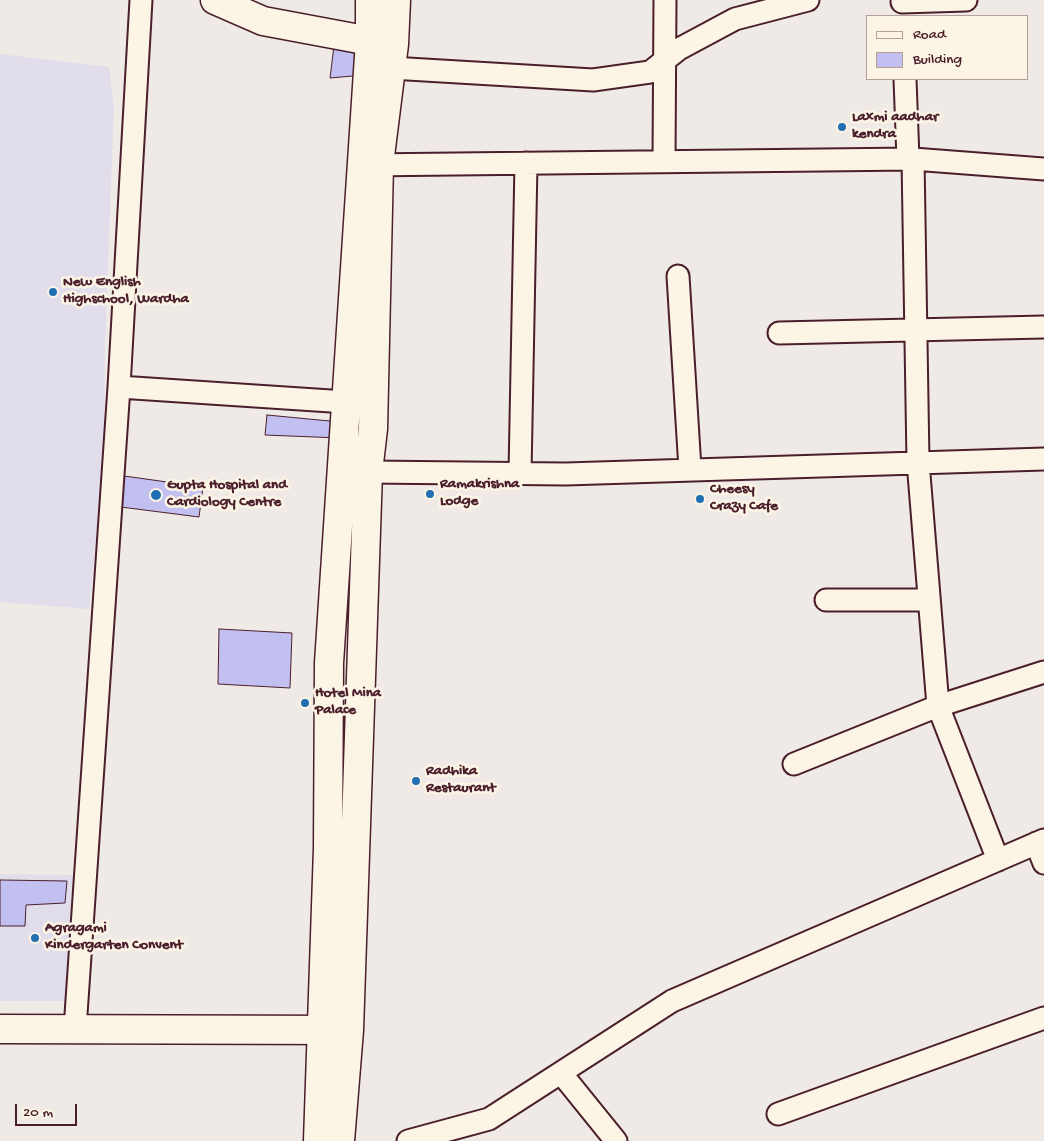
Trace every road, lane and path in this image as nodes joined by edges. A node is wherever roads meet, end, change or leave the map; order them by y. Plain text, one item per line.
1 (141, 0) edge
2 (215, 0) edge
3 (370, 0) edge
4 (396, 0) edge
5 (665, 0) edge
6 (808, 0) edge
7 (966, 0) edge
8 (902, 6) edge
9 (370, 41) junction
10 (664, 61) junction
11 (391, 68) junction
12 (905, 80) edge
13 (911, 159) junction
14 (664, 162) junction
15 (526, 163) junction
16 (371, 165) junction
17 (1044, 169) edge
18 (678, 276) dead end
19 (1044, 327) edge
20 (916, 330) junction
21 (779, 333) dead end
22 (119, 388) junction
23 (346, 402) junction
24 (1044, 459) edge
25 (918, 462) junction
26 (690, 469) junction
27 (368, 472) junction
28 (520, 473) junction
29 (826, 600) dead end
30 (930, 600) junction
31 (1044, 672) edge
32 (938, 706) junction
33 (794, 764) dead end
34 (1040, 842) edge
35 (998, 860) junction
36 (1044, 864) edge
37 (1044, 1018) edge
38 (0, 1029) edge
39 (74, 1029) junction
40 (321, 1030) junction
41 (348, 1030) junction
42 (561, 1073) junction
43 (778, 1114) dead end
44 (318, 1141) edge
45 (340, 1141) edge
46 (408, 1141) edge
47 (616, 1141) edge

1 - 22 street
2 - 9 main road
3 - 9 main road
4 - 11 main road
5 - 10 street
6 - 10 street
7 - 8 street
9 - 16 main road
10 - 11 street
10 - 14 street
11 - 16 main road
12 - 13 street
13 - 14 street
13 - 17 street
13 - 20 street
14 - 15 street
15 - 16 street
15 - 28 street
16 - 23 main road
16 - 27 main road
18 - 26 street
19 - 20 street
20 - 21 street
20 - 25 street
22 - 23 street
22 - 39 street
23 - 40 main road
24 - 25 street
25 - 26 street
25 - 30 street
26 - 28 street
27 - 28 street
27 - 41 main road
29 - 30 street
30 - 32 street
31 - 32 street
32 - 33 street
32 - 35 street
34 - 35 street
34 - 36 street
35 - 42 street
37 - 43 street
38 - 39 main road
39 - 40 main road
40 - 41 main road
40 - 44 main road
41 - 45 main road
42 - 46 street
42 - 47 street

